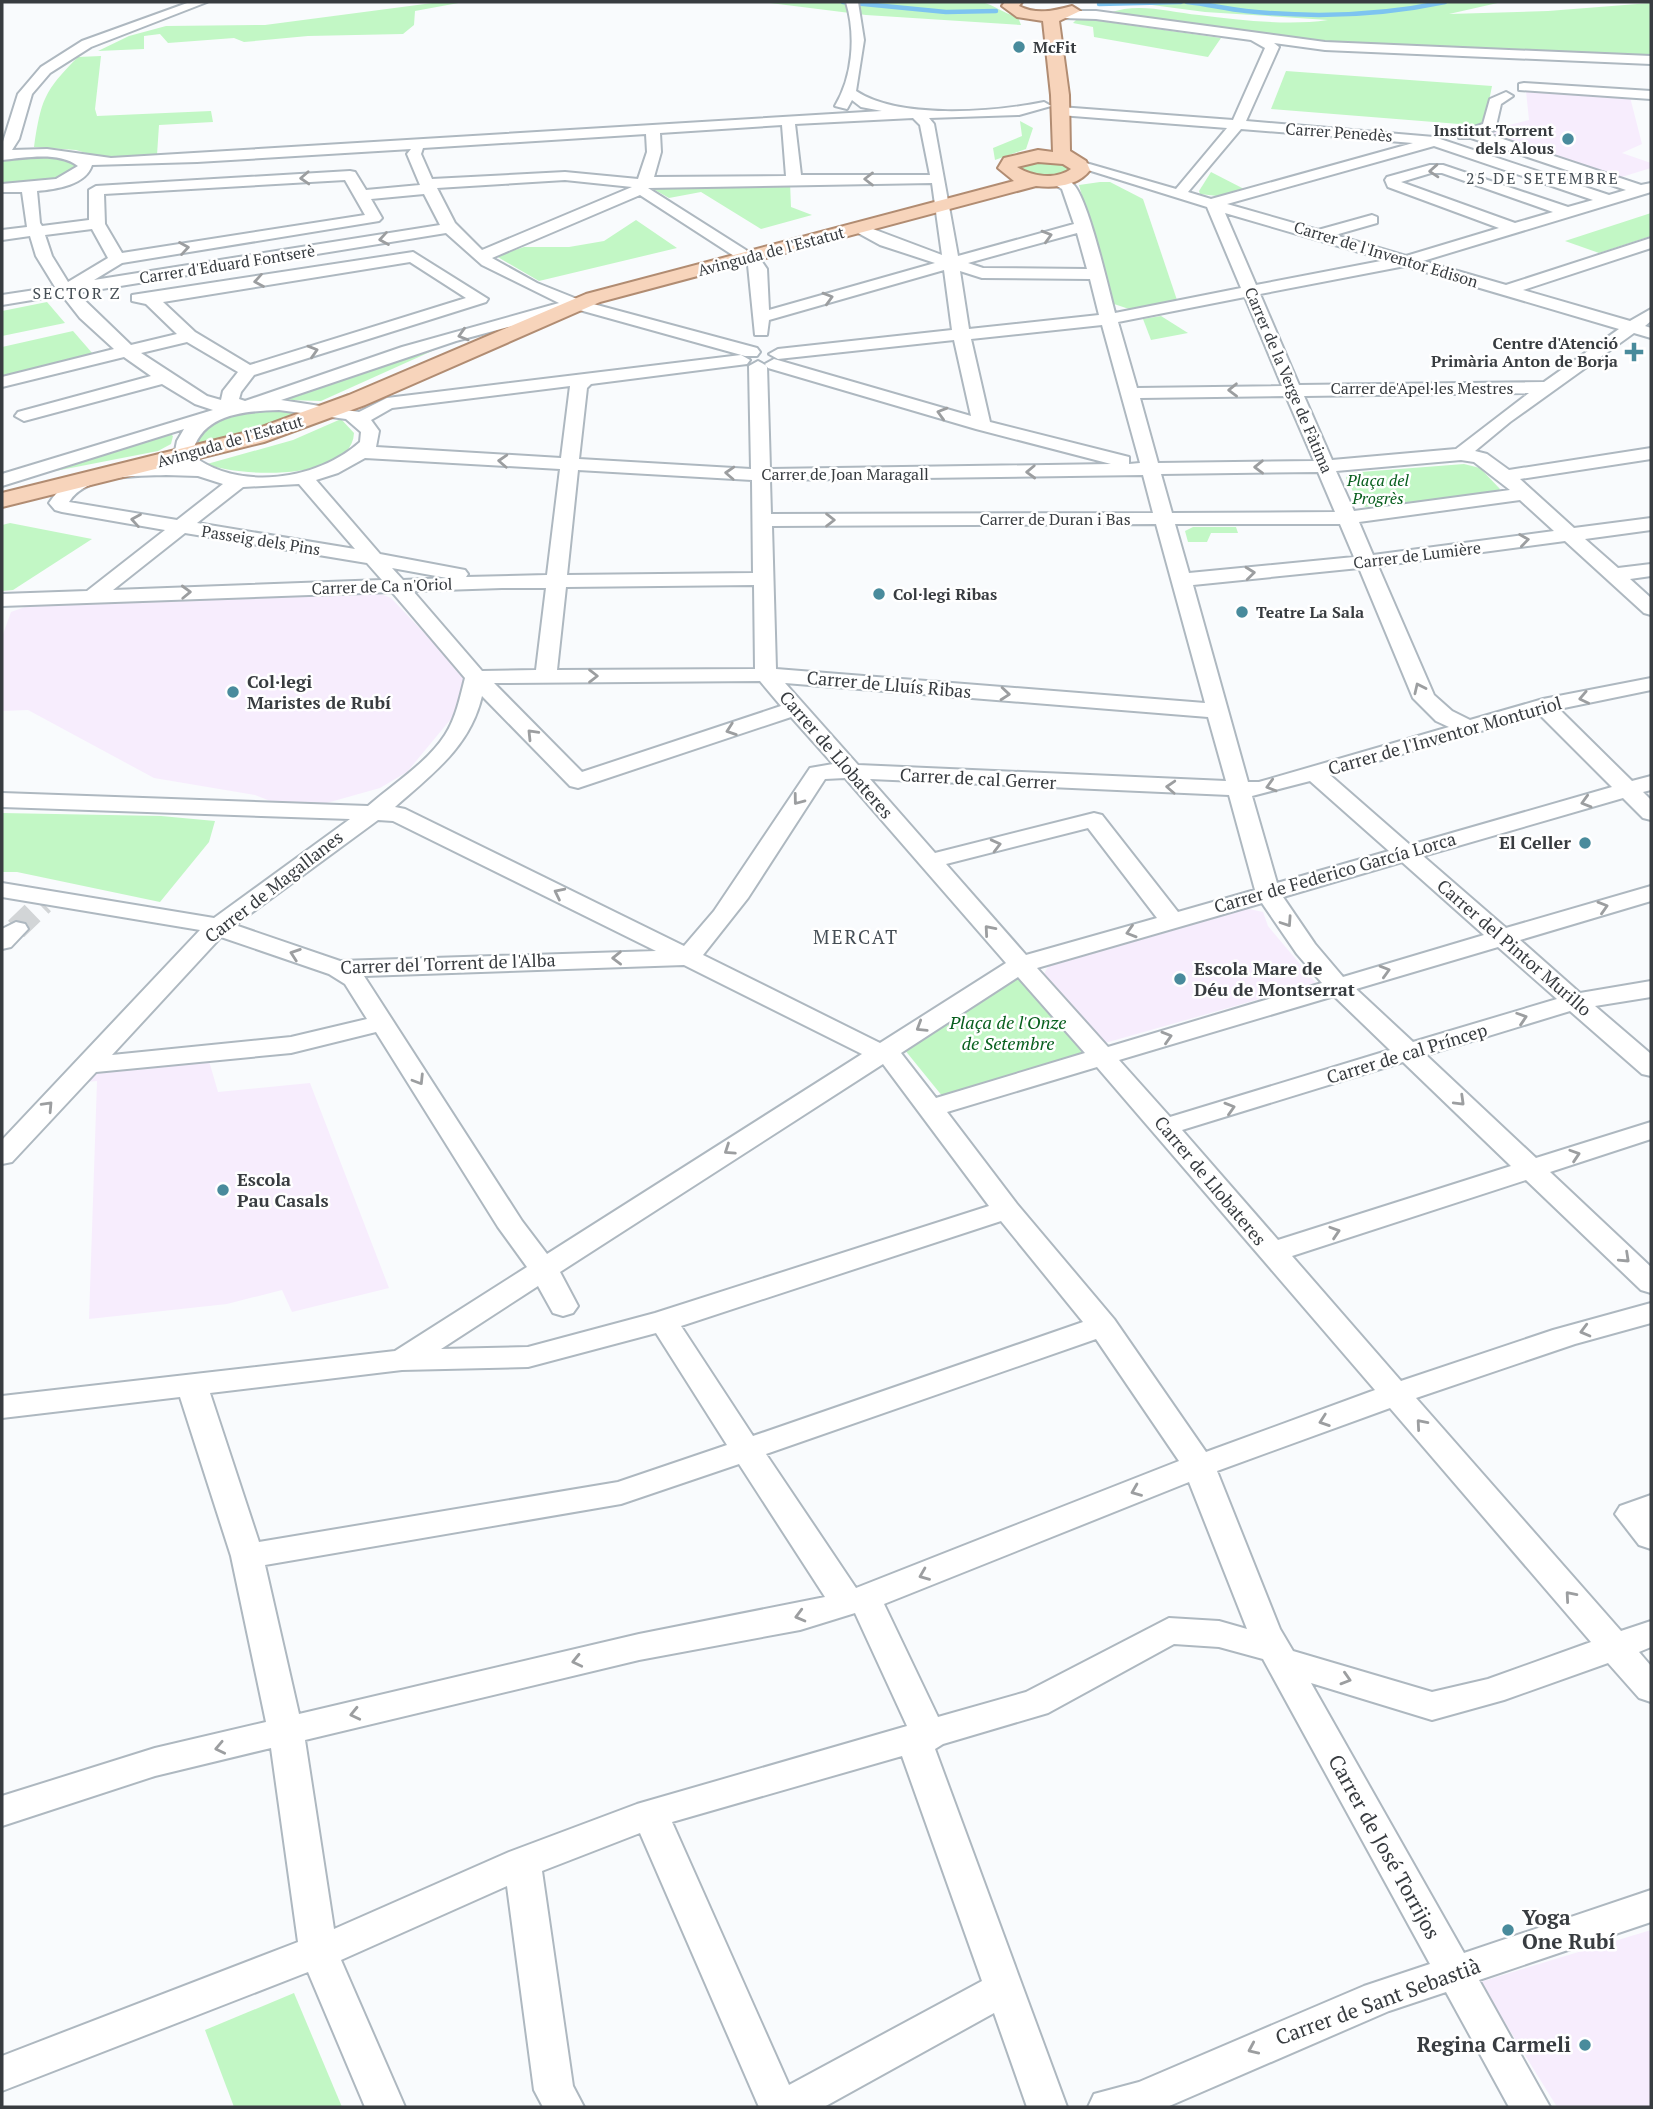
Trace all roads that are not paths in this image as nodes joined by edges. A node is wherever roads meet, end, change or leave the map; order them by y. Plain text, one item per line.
1 (201, 2) edge
2 (213, 2) edge
3 (1014, 5) edge
4 (860, 8) edge
5 (1065, 10) edge
6 (1257, 39) junction
7 (1519, 52) junction
8 (1651, 58) edge
9 (1640, 80) edge
10 (1516, 91) junction
11 (852, 94) junction
12 (1248, 103) junction
13 (866, 104) junction
14 (841, 107) junction
15 (1048, 113) junction
16 (856, 116) junction
17 (912, 116) junction
18 (1165, 118) junction
19 (1642, 120) dead end
20 (786, 123) junction
21 (811, 124) junction
22 (1238, 124) junction
23 (653, 132) junction
24 (1471, 133) junction
25 (1438, 142) junction
26 (394, 146) joint
27 (416, 150) junction
28 (19, 154) junction
29 (2, 155) edge
30 (1038, 156) junction
31 (234, 160) junction
32 (1074, 166) junction
33 (78, 167) junction
34 (1010, 172) junction
35 (937, 179) junction
36 (794, 180) junction
37 (1046, 180) junction
38 (234, 182) junction
39 (643, 185) junction
40 (29, 187) junction
41 (429, 187) junction
42 (2, 188) edge
43 (1646, 188) edge
44 (1180, 193) junction
45 (361, 195) junction
46 (967, 197) junction
47 (1609, 200) junction
48 (943, 203) junction
49 (1213, 203) junction
50 (1569, 212) junction
51 (1372, 220) dead end
52 (97, 224) junction
53 (1083, 226) junction
54 (451, 228) junction
55 (857, 228) junction
56 (1517, 229) junction
57 (34, 231) junction
58 (1324, 234) junction
59 (2, 235) edge
60 (252, 237) junction
61 (1651, 243) edge
62 (270, 257) junction
63 (747, 257) junction
64 (117, 259) junction
65 (488, 261) junction
66 (1406, 261) junction
67 (951, 263) junction
68 (1096, 274) junction
69 (287, 276) junction
70 (442, 278) junction
71 (67, 290) junction
72 (1251, 291) junction
73 (1505, 291) junction
74 (145, 299) junction
75 (2, 300) edge
76 (576, 304) junction
77 (1651, 314) edge
78 (762, 317) junction
79 (1108, 318) junction
80 (1633, 328) junction
81 (373, 333) junction
82 (1651, 333) edge
83 (961, 334) junction
84 (189, 336) junction
85 (127, 350) junction
86 (413, 350) junction
87 (760, 358) junction
88 (248, 371) junction
89 (597, 376) junction
90 (165, 378) junction
91 (2, 382) edge
92 (542, 384) junction
93 (578, 387) junction
94 (1547, 387) junction
95 (1290, 389) junction
96 (418, 392) junction
97 (1129, 393) junction
98 (244, 407) junction
99 (207, 410) junction
100 (334, 410) junction
101 (24, 416) dead end
102 (360, 419) junction
103 (982, 425) junction
104 (363, 452) junction
105 (1651, 453) edge
106 (1461, 454) junction
107 (191, 463) junction
108 (569, 464) junction
109 (1327, 466) junction
110 (1150, 468) junction
111 (761, 475) junction
112 (1505, 476) junction
113 (86, 479) junction
114 (304, 479) junction
115 (2, 480) edge
116 (240, 480) junction
117 (2, 492) edge
118 (1524, 494) junction
119 (2, 500) edge
120 (1165, 518) junction
121 (1347, 518) junction
122 (762, 520) junction
123 (1651, 524) edge
124 (178, 527) junction
125 (1570, 534) junction
126 (373, 557) junction
127 (1364, 562) junction
128 (1651, 570) edge
129 (1614, 575) junction
130 (763, 579) junction
131 (1182, 580) junction
132 (556, 581) junction
133 (502, 582) junction
134 (399, 587) junction
135 (94, 595) junction
136 (2, 602) edge
137 (1651, 609) edge
138 (766, 675) junction
139 (475, 677) junction
140 (546, 677) junction
141 (1651, 684) edge
142 (1543, 706) junction
143 (796, 708) junction
144 (1218, 711) junction
145 (1471, 729) junction
146 (853, 773) junction
147 (1314, 773) junction
148 (1640, 787) edge
149 (1240, 790) junction
150 (2, 800) edge
151 (376, 811) junction
152 (1651, 813) edge
153 (1405, 853) junction
154 (930, 861) junction
155 (2, 890) edge
156 (1268, 891) junction
157 (1651, 893) edge
158 (1172, 920) junction
159 (218, 926) junction
160 (1503, 938) junction
161 (686, 958) junction
162 (1020, 965) junction
163 (338, 969) junction
164 (1337, 985) junction
165 (1651, 989) edge
166 (1576, 1001) junction
167 (382, 1023) junction
168 (880, 1053) junction
169 (1411, 1054) junction
170 (1102, 1056) junction
171 (86, 1065) junction
172 (1651, 1068) edge
173 (930, 1108) junction
174 (14, 1126) edge
175 (1164, 1127) junction
176 (1651, 1130) edge
177 (2, 1156) edge
178 (1530, 1169) junction
179 (1007, 1210) junction
180 (1270, 1253) junction
181 (545, 1271) junction
182 (1651, 1283) edge
183 (563, 1306) dead end
184 (1651, 1312) edge
185 (663, 1321) junction
186 (1103, 1326) junction
187 (402, 1360) junction
188 (192, 1385) junction
189 (1397, 1396) junction
190 (2, 1407) edge
191 (748, 1450) junction
192 (1199, 1466) junction
193 (1651, 1507) edge
194 (1651, 1537) edge
195 (247, 1556) junction
196 (855, 1600) junction
197 (1651, 1634) edge
198 (1615, 1647) junction
199 (1277, 1654) junction
200 (1651, 1689) edge
201 (286, 1732) junction
202 (929, 1736) junction
203 (2, 1811) edge
204 (650, 1814) junction
205 (522, 1863) junction
206 (1651, 1906) edge
207 (319, 1953) junction
208 (1454, 1972) junction
209 (1005, 1988) junction
210 (2, 2074) edge
211 (385, 2107) edge
212 (564, 2107) edge
213 (779, 2107) edge
214 (787, 2107) edge
215 (1047, 2107) edge
216 (1108, 2107) edge
217 (1530, 2107) edge

1 - 29 street
2 - 28 street
3 - 5 main road
3 - 15 main road
4 - 11 street
5 - 6 street
5 - 15 main road
6 - 7 street
6 - 12 street
7 - 9 street
7 - 10 street
8 - 9 street
9 - 10 street
9 - 19 street
10 - 24 street
11 - 13 street
11 - 14 street
12 - 18 street
12 - 22 street
13 - 16 street
13 - 17 street
14 - 16 street
14 - 20 street
15 - 17 street, Carrer Penedès
15 - 18 street, Carrer Penedès
15 - 30 main road
15 - 32 main road
16 - 17 street
16 - 20 street
16 - 21 street
17 - 21 street
17 - 35 street
18 - 22 street, Carrer Penedès
20 - 21 street
20 - 23 street
20 - 36 street
22 - 25 street, Carrer Penedès
22 - 44 street
23 - 26 street
23 - 27 street
23 - 39 street
24 - 25 street
24 - 43 street
25 - 47 street, Carrer Penedès
25 - 49 street
26 - 33 street
27 - 31 street
27 - 41 street
28 - 29 street
28 - 33 street
30 - 32 main road
30 - 34 main road, Avinguda de l'Estatut
31 - 33 street
31 - 38 street
32 - 37 main road, Avinguda de l'Estatut
32 - 44 street, Carrer de l'Inventor Edison
33 - 40 street
34 - 37 main road
34 - 46 main road, Avinguda de l'Estatut
35 -> 36 street
35 - 48 street
36 - 39 street
37 - 46 main road, Avinguda de l'Estatut
37 - 53 street
45 -> 38 street
38 - 52 street
39 - 41 street
39 - 63 street
39 - 65 street
40 - 42 street
40 - 57 street
41 - 45 street
41 - 54 street
43 - 47 street
44 - 49 street, Carrer de l'Inventor Edison
45 - 60 street
46 - 48 main road, Avinguda de l'Estatut
47 - 50 street
48 - 55 main road, Avinguda de l'Estatut
48 - 67 street
49 - 58 street, Carrer de l'Inventor Edison
49 - 72 street, Carrer de la Verge de Fàtima
50 - 56 street
50 -> 56 street
51 - 58 street
52 - 57 street
52 - 64 street
67 -> 53 street
53 - 68 street
54 -> 62 street, Carrer d'Eduard Fontserè
54 - 65 street
55 - 63 main road, Avinguda de l'Estatut
55 - 67 street
56 - 66 street
57 - 59 street
57 - 71 street
58 - 66 street, Carrer de l'Inventor Edison
60 - 62 street
64 -> 60 street
61 - 73 street
62 - 69 street
62 - 71 street, Carrer d'Eduard Fontserè
63 - 76 main road, Avinguda de l'Estatut
63 - 78 street
64 - 71 street
65 - 70 street
65 - 76 street
66 - 72 street
66 - 73 street, Carrer de l'Inventor Edison
67 - 68 street
78 -> 67 street
67 - 83 street
68 - 79 street
69 - 70 street
69 -> 74 street
70 - 81 street
71 - 74 street
71 - 75 street, Carrer d'Eduard Fontserè
71 - 85 street
72 - 79 street
72 - 95 street, Carrer de la Verge de Fàtima
73 - 80 street, Carrer de l'Inventor Edison
74 - 84 street
76 -> 86 street, Avinguda de l'Estatut
76 - 87 street
76 - 96 main road, Avinguda de l'Estatut
77 - 80 street
78 - 87 street
79 - 83 street
79 - 97 street
80 - 82 street, Carrer de l'Inventor Edison
80 - 94 street
81 - 86 street
88 -> 81 street
83 - 87 street
83 - 103 street
84 - 85 street
84 - 88 street
85 - 90 street
85 - 91 street
86 - 98 street, Avinguda de l'Estatut
87 - 89 street
103 -> 87 street
87 - 111 street
88 - 98 street
89 - 92 street
89 - 93 street
90 - 99 street
90 - 101 street
92 - 93 street
92 - 96 street
93 - 108 street
94 - 95 street, Carrer de'Apel·les Mestres
94 - 106 street
95 -> 97 street, Carrer de'Apel·les Mestres
95 - 109 street, Carrer de la Verge de Fàtima
96 - 100 main road, Avinguda de l'Estatut
96 - 102 street
97 - 110 street
98 - 99 street, Avinguda de l'Estatut
98 - 100 street
99 - 107 street
99 - 115 street, Avinguda de l'Estatut
100 - 102 street
100 - 107 main road, Avinguda de l'Estatut
102 - 104 street
103 - 110 street
108 -> 104 street, Carrer de Joan Maragall
104 - 114 street
105 - 112 street
106 - 109 street
106 - 112 street
107 - 113 main road, Avinguda de l'Estatut
107 - 116 street
111 -> 108 street, Carrer de Joan Maragall
108 - 132 street
109 -> 110 street, Carrer de Joan Maragall
109 - 121 street, Carrer de la Verge de Fàtima
110 -> 111 street, Carrer de Joan Maragall
110 - 120 street
111 - 122 street
112 - 118 street
113 - 117 main road, Avinguda de l'Estatut
113 - 119 main road, Avinguda de l'Estatut
124 -> 113 street, Passeig dels Pins
114 - 116 street
114 - 126 street
116 - 124 street
118 - 121 street, Carrer de Duran i Bas
118 - 125 street
120 - 121 street, Carrer de Duran i Bas
122 -> 120 street, Carrer de Duran i Bas
120 - 131 street
121 - 127 street, Carrer de la Verge de Fàtima
122 - 130 street
123 - 125 street, Carrer de Lumière
124 - 126 street, Passeig dels Pins
124 - 135 street
127 -> 125 street, Carrer de Lumière
125 - 129 street
126 - 133 street, Passeig dels Pins
126 - 134 street
131 -> 127 street, Carrer de Lumière
145 -> 127 street, Carrer de la Verge de Fàtima
128 - 129 street
129 - 137 street
130 - 132 street, Carrer de Ca n'Oriol
130 - 138 street
131 - 144 street
132 - 133 street, Carrer de Ca n'Oriol
132 - 140 street
133 - 134 street, Carrer de Ca n'Oriol
135 -> 134 street, Carrer de Ca n'Oriol
134 - 139 street
135 - 136 street, Carrer de Ca n'Oriol
140 -> 138 street, Carrer de Lluís Ribas
138 - 143 street, Carrer de Llobateres
138 -> 144 street, Carrer de Lluís Ribas
139 - 140 street, Carrer de Lluís Ribas
143 -> 139 street
139 - 151 street, Carrer de Magallanes
141 -> 142 street, Carrer de l'Inventor Monturiol
142 - 145 street, Carrer de l'Inventor Monturiol
142 - 148 street
143 - 146 street, Carrer de Llobateres
144 - 149 street
145 - 147 street, Carrer de l'Inventor Monturiol
149 -> 146 street, Carrer de cal Gerrer
146 - 154 street, Carrer de Llobateres
146 -> 161 street, Carrer de cal Gerrer
147 -> 149 street, Carrer de l'Inventor Monturiol
147 - 153 street, Carrer del Pintor Murillo
148 - 152 street
148 -> 153 street, Carrer de Federico García Lorca
149 - 156 street
150 - 151 street
151 - 159 street, Carrer de Magallanes
161 -> 151 street
153 - 156 street, Carrer de Federico García Lorca
153 - 160 street, Carrer del Pintor Murillo
154 -> 158 street
162 -> 154 street, Carrer de Llobateres
155 - 159 street, Carrer del Torrent de l'Alba
156 - 158 street, Carrer de Federico García Lorca
156 -> 164 street
160 -> 157 street
158 -> 162 street, Carrer de Federico García Lorca
163 -> 159 street, Carrer del Torrent de l'Alba
159 - 171 street, Carrer de Magallanes
164 -> 160 street
160 - 166 street, Carrer del Pintor Murillo
161 -> 163 street, Carrer del Torrent de l'Alba
161 - 168 street
162 -> 168 street, Carrer de Federico García Lorca
162 - 170 street, Carrer de Llobateres
163 - 167 street
164 - 169 street
170 -> 164 street
165 - 166 street, Carrer de cal Príncep
169 -> 166 street, Carrer de cal Príncep
166 - 172 street, Carrer del Pintor Murillo
167 - 171 street
167 -> 181 street
168 - 173 street
168 -> 181 street, Carrer de Federico García Lorca
175 -> 169 street, Carrer de cal Príncep
169 -> 178 street
170 - 173 street
170 - 175 street, Carrer de Llobateres
174 -> 171 street, Carrer de Magallanes
173 - 179 street
174 - 177 street, Carrer de Magallanes
175 - 180 street, Carrer de Llobateres
178 -> 176 street
180 -> 178 street
178 -> 182 street
179 - 185 street
179 - 186 street
180 - 189 street, Carrer de Llobateres
181 - 183 street
181 - 187 street, Carrer de Federico García Lorca
184 -> 189 street
185 - 187 street
185 - 191 street
186 - 191 street
186 - 192 street
187 - 188 street
188 - 190 street
188 - 195 street
189 -> 192 street
198 -> 189 street, Carrer de Llobateres
191 - 195 street
191 - 196 street
192 -> 196 street
192 - 199 street
193 - 194 street
195 - 201 street
196 -> 201 street
196 - 202 street
197 - 198 street
199 -> 198 street
198 - 200 street, Carrer de Llobateres
199 - 202 street
199 - 208 street, Carrer de José Torrijos
201 -> 203 street
201 - 207 street
202 - 204 street
202 - 209 street
204 - 205 street
204 - 213 street
205 - 207 street
205 - 212 street
206 - 208 street, Carrer de Sant Sebastià
207 - 210 street
207 - 211 street
208 -> 216 street, Carrer de Sant Sebastià
208 - 217 street, Carrer de José Torrijos
209 - 214 street
209 - 215 street

